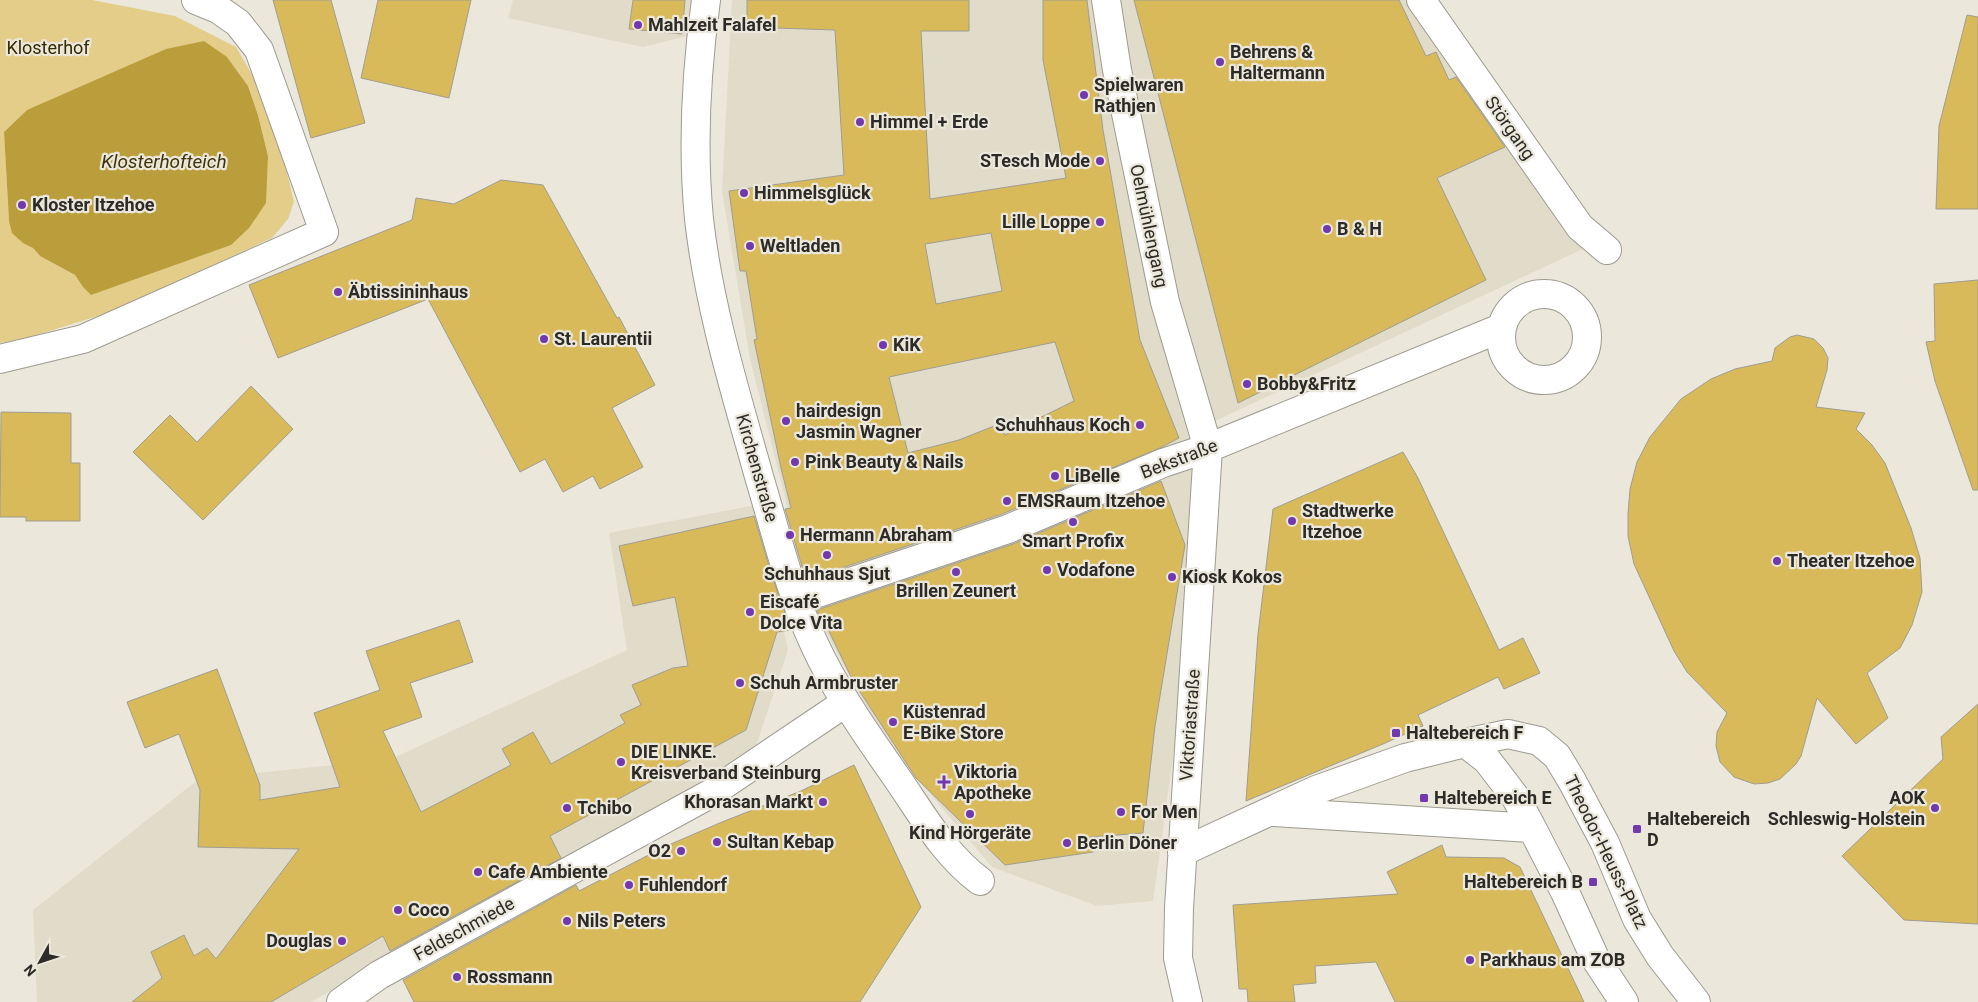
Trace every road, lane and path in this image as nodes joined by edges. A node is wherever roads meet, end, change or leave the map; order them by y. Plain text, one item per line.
1 (196, 0) edge
2 (706, 0) edge
3 (1106, 0) edge
4 (1421, 0) edge
5 (1606, 250) dead end
6 (1501, 328) dead end
7 (0, 359) edge
8 (1208, 448) junction
9 (796, 600) junction
10 (845, 703) junction
11 (1465, 742) junction
12 (1271, 812) junction
13 (1532, 828) junction
14 (1182, 852) junction
15 (980, 881) dead end
16 (341, 1002) edge
17 (1188, 1002) edge
18 (1624, 1002) edge
19 (1696, 1002) edge

1 - 7 street
2 - 9 street, Kirchenstraße
3 - 8 street, Oelmühlengang
4 - 5 street, Störgang
6 - 8 street, Bekstraße
8 - 9 street, Bekstraße
8 - 14 street, Viktoriastraße
9 - 10 street, Kirchenstraße
10 - 15 street, Kirchenstraße
10 - 16 street, Feldschmiede
11 - 12 street, Theodor-Heuss-Platz
11 - 13 street
11 - 19 street, Theodor-Heuss-Platz
12 - 13 street, Theodor-Heuss-Platz
12 - 14 street, Theodor-Heuss-Platz
13 - 18 street
14 - 17 street, Viktoriastraße

